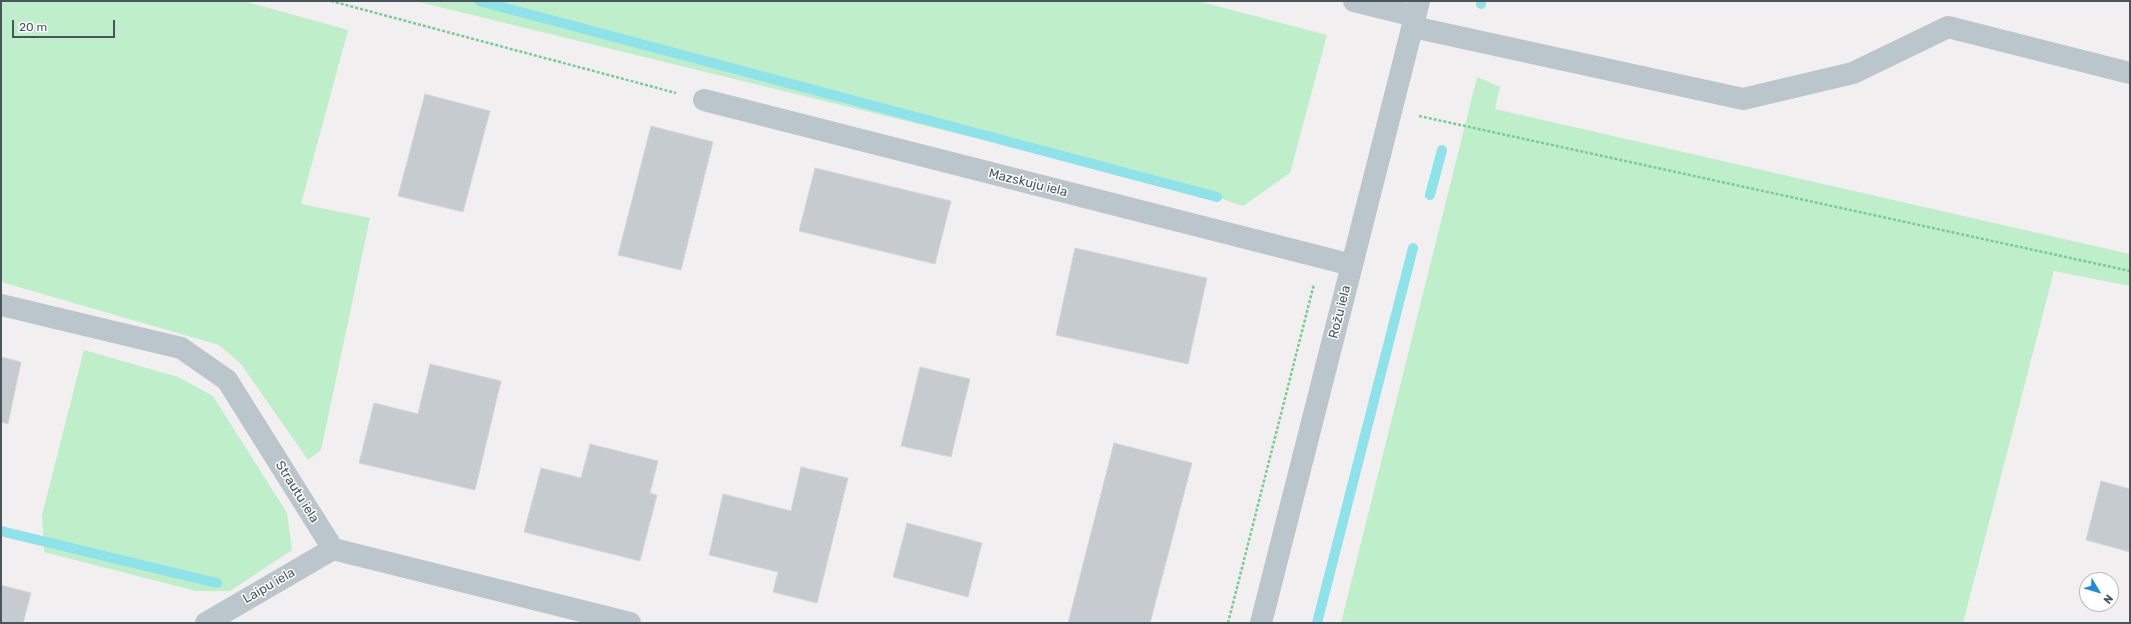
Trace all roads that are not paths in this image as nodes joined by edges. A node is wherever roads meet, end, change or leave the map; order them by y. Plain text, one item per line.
1 (1354, 1) edge
2 (1416, 15) edge
3 (2130, 73) edge
4 (704, 100) road end
5 (1352, 265) junction
6 (1, 305) edge
7 (333, 549) junction
8 (206, 623) edge
9 (630, 623) edge
10 (1261, 623) edge

1 - 2 street
2 - 3 street
2 - 5 street, Rožu iela
4 - 5 street, Mazskuju iela
5 - 10 street, Rožu iela
6 - 7 street, Strautu iela
7 - 8 street, Laipu iela
7 - 9 street

